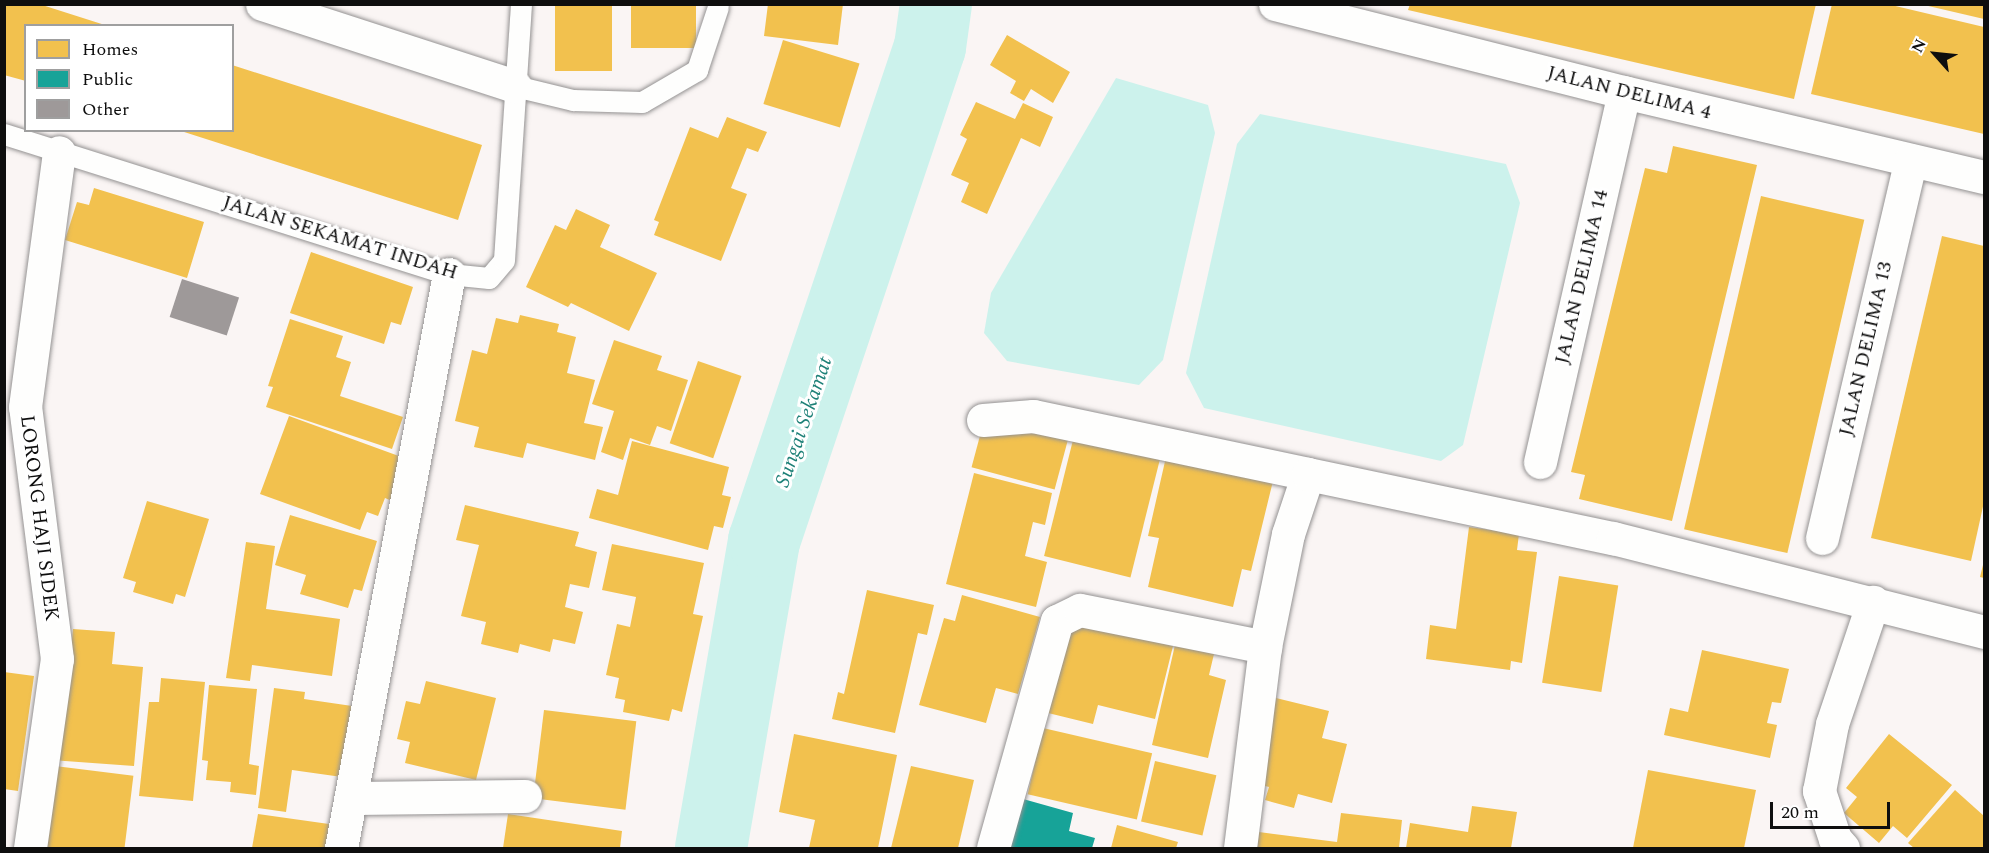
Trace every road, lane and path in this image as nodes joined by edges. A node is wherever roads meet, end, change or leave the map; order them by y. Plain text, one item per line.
1 (262, 4) edge
2 (521, 4) edge
3 (1287, 6) edge
4 (718, 7) dead end
5 (515, 87) junction
6 (1624, 92) junction
7 (4, 134) edge
8 (59, 152) junction
9 (1911, 160) junction
10 (1984, 177) edge
11 (449, 274) junction
12 (983, 420) dead end
13 (1540, 462) dead end
14 (1308, 474) junction
15 (1822, 538) dead end
16 (1873, 602) junction
17 (1984, 632) edge
18 (1265, 648) junction
19 (525, 796) dead end
20 (351, 798) junction
21 (30, 849) edge
22 (341, 849) edge
23 (993, 849) edge
24 (1240, 849) edge
25 (1843, 849) edge

1 - 5 street
2 - 5 lane, JALAN SEKAMAT INDAH
3 - 6 street, JALAN DELIMA 4
4 - 5 lane
5 - 11 lane, JALAN SEKAMAT INDAH
6 - 9 street, JALAN DELIMA 4
6 - 13 street, JALAN DELIMA 14
7 - 8 lane, JALAN SEKAMAT INDAH
8 - 11 lane, JALAN SEKAMAT INDAH
8 - 21 street, LORONG HAJI SIDEK
9 - 10 street, JALAN DELIMA 4
9 - 15 street, JALAN DELIMA 13
11 - 20 street
12 - 14 street
14 - 16 street
14 - 18 street
16 - 17 street
16 - 25 street
18 - 23 street
18 - 24 street
19 - 20 street
20 - 22 street

